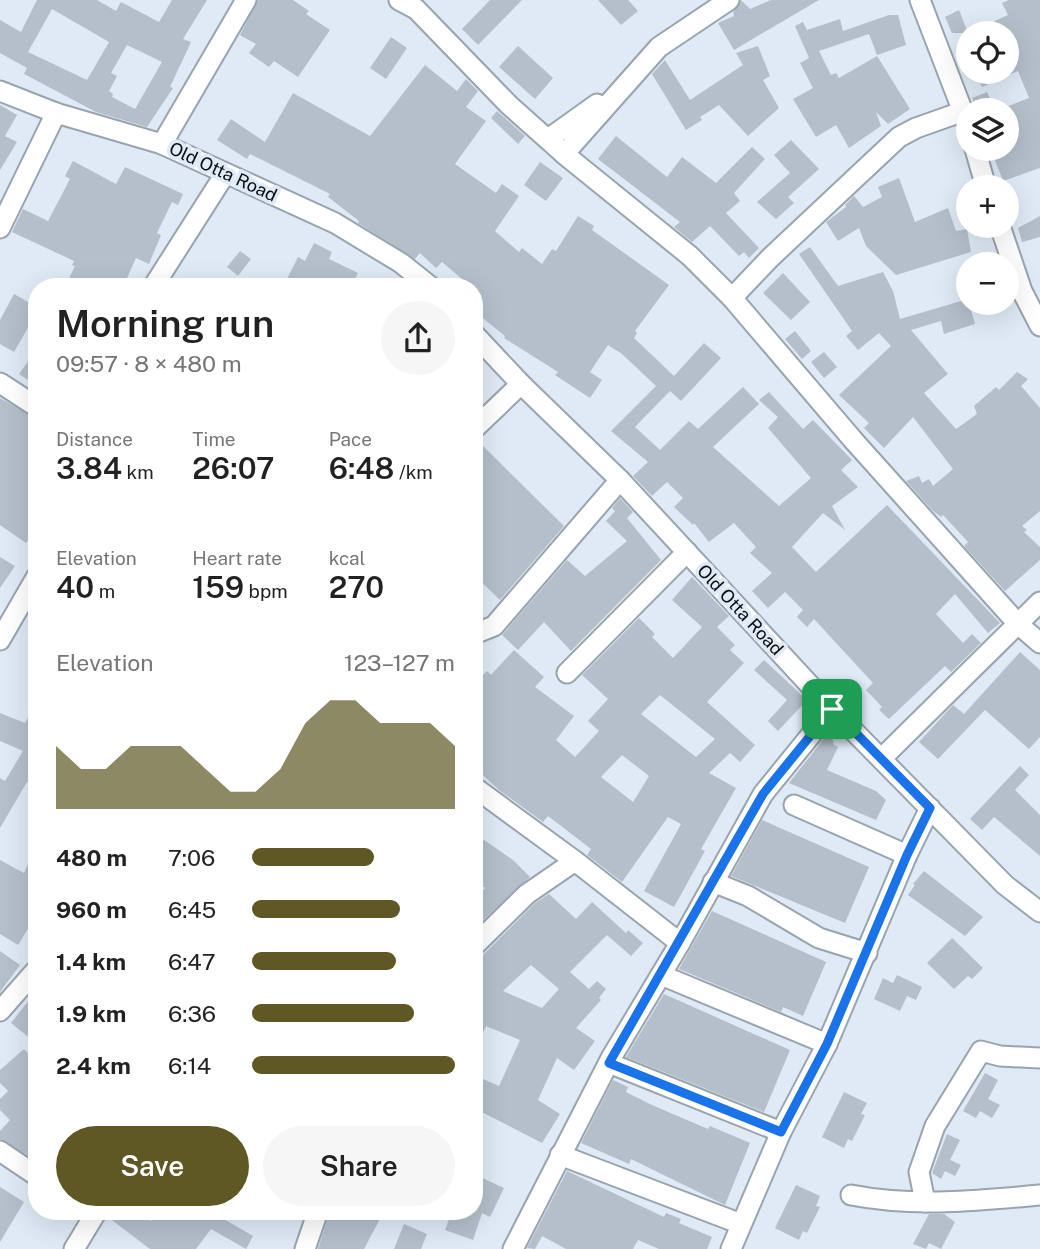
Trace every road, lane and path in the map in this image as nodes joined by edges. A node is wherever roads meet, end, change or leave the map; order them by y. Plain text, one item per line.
1 (246, 0) edge
2 (399, 0) edge
3 (729, 0) edge
4 (920, 0) edge
5 (621, 88) junction
6 (0, 91) edge
7 (958, 98) edge
8 (55, 113) junction
9 (956, 120) edge
10 (548, 139) junction
11 (162, 144) junction
12 (564, 155) junction
13 (225, 174) junction
14 (0, 228) edge
15 (1004, 238) edge
16 (159, 278) edge
17 (419, 278) edge
18 (732, 298) junction
19 (1040, 326) edge
20 (483, 344) edge
21 (0, 383) edge
22 (521, 384) junction
23 (28, 402) edge
24 (483, 420) edge
25 (620, 480) junction
26 (687, 552) junction
27 (28, 592) edge
28 (1040, 602) edge
29 (1018, 624) junction
30 (483, 631) edge
31 (0, 640) edge
32 (1040, 643) edge
33 (566, 673) dead end
34 (832, 709) junction
35 (883, 758) junction
36 (483, 794) edge
37 (794, 804) dead end
38 (930, 808) junction
39 (907, 855) junction
40 (575, 861) junction
41 (713, 882) junction
42 (1040, 912) edge
43 (483, 937) edge
44 (680, 943) junction
45 (867, 953) junction
46 (661, 975) junction
47 (28, 979) edge
48 (0, 1011) edge
49 (827, 1044) junction
50 (1040, 1058) edge
51 (609, 1063) junction
52 (781, 1132) junction
53 (0, 1151) edge
54 (560, 1155) junction
55 (28, 1170) edge
56 (851, 1195) dead end
57 (1040, 1195) edge
58 (925, 1202) junction
59 (89, 1220) edge
60 (315, 1220) edge
61 (741, 1224) junction
62 (74, 1249) edge
63 (305, 1249) edge
64 (513, 1249) edge
65 (731, 1249) edge

1 - 11 street
2 - 10 street
3 - 5 street
4 - 7 street
5 - 10 street
5 - 12 street
6 - 8 street, Old Otta Road
8 - 11 street, Old Otta Road
8 - 14 street
9 - 18 street
10 - 12 street
11 - 13 street, Old Otta Road
12 - 18 street
13 - 16 street
13 - 17 street, Old Otta Road
15 - 19 street
18 - 29 street
20 - 22 street, Old Otta Road
21 - 23 street
22 - 24 street
22 - 25 street, Old Otta Road
25 - 26 street, Old Otta Road
25 - 30 street
26 - 33 street
26 - 34 street, Old Otta Road
27 - 31 street
28 - 29 street
29 - 32 street
29 - 35 street
34 - 35 street, Old Otta Road
34 - 41 street
35 - 38 street, Old Otta Road
36 - 40 street
37 - 39 street
38 - 39 street
38 - 42 street, Old Otta Road
39 - 45 street
40 - 43 street
40 - 44 street
41 - 44 street
41 - 45 street
44 - 46 street
45 - 49 street
46 - 49 street
46 - 51 street
47 - 48 street
49 - 52 street
50 - 58 street
51 - 52 street
51 - 54 street
52 - 61 street
53 - 55 street
54 - 61 street
54 - 64 street
56 - 58 street
57 - 58 street
59 - 62 street
60 - 63 street
61 - 65 street

